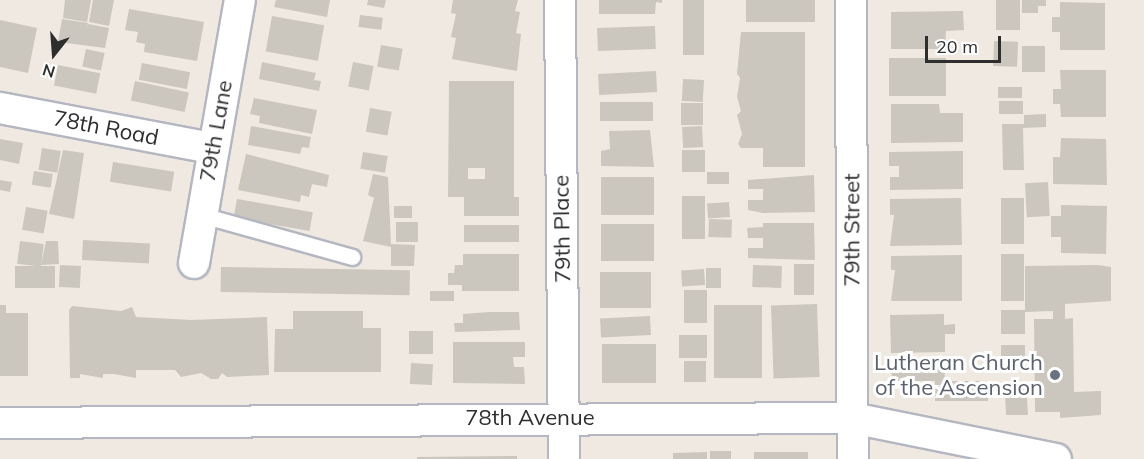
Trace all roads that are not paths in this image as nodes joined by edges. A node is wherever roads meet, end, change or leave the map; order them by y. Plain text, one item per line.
1 (240, 0) edge
2 (560, 0) edge
3 (851, 0) edge
4 (0, 108) edge
5 (212, 148) junction
6 (202, 215) junction
7 (352, 257) dead end
8 (194, 263) dead end
9 (564, 417) junction
10 (852, 418) junction
11 (0, 423) edge
12 (564, 459) edge
13 (853, 459) edge
14 (1056, 459) edge

1 - 5 street, 79th Lane
2 - 9 street, 79th Place
3 - 10 street, 79th Street
4 - 5 street, 78th Road
5 - 6 street, 79th Lane
6 - 7 lane
6 - 8 street, 79th Lane
9 - 10 street, 78th Avenue
9 - 11 street, 78th Avenue
9 - 12 street, 79th Place
10 - 13 street, 79th Street
10 - 14 street, 78th Avenue

